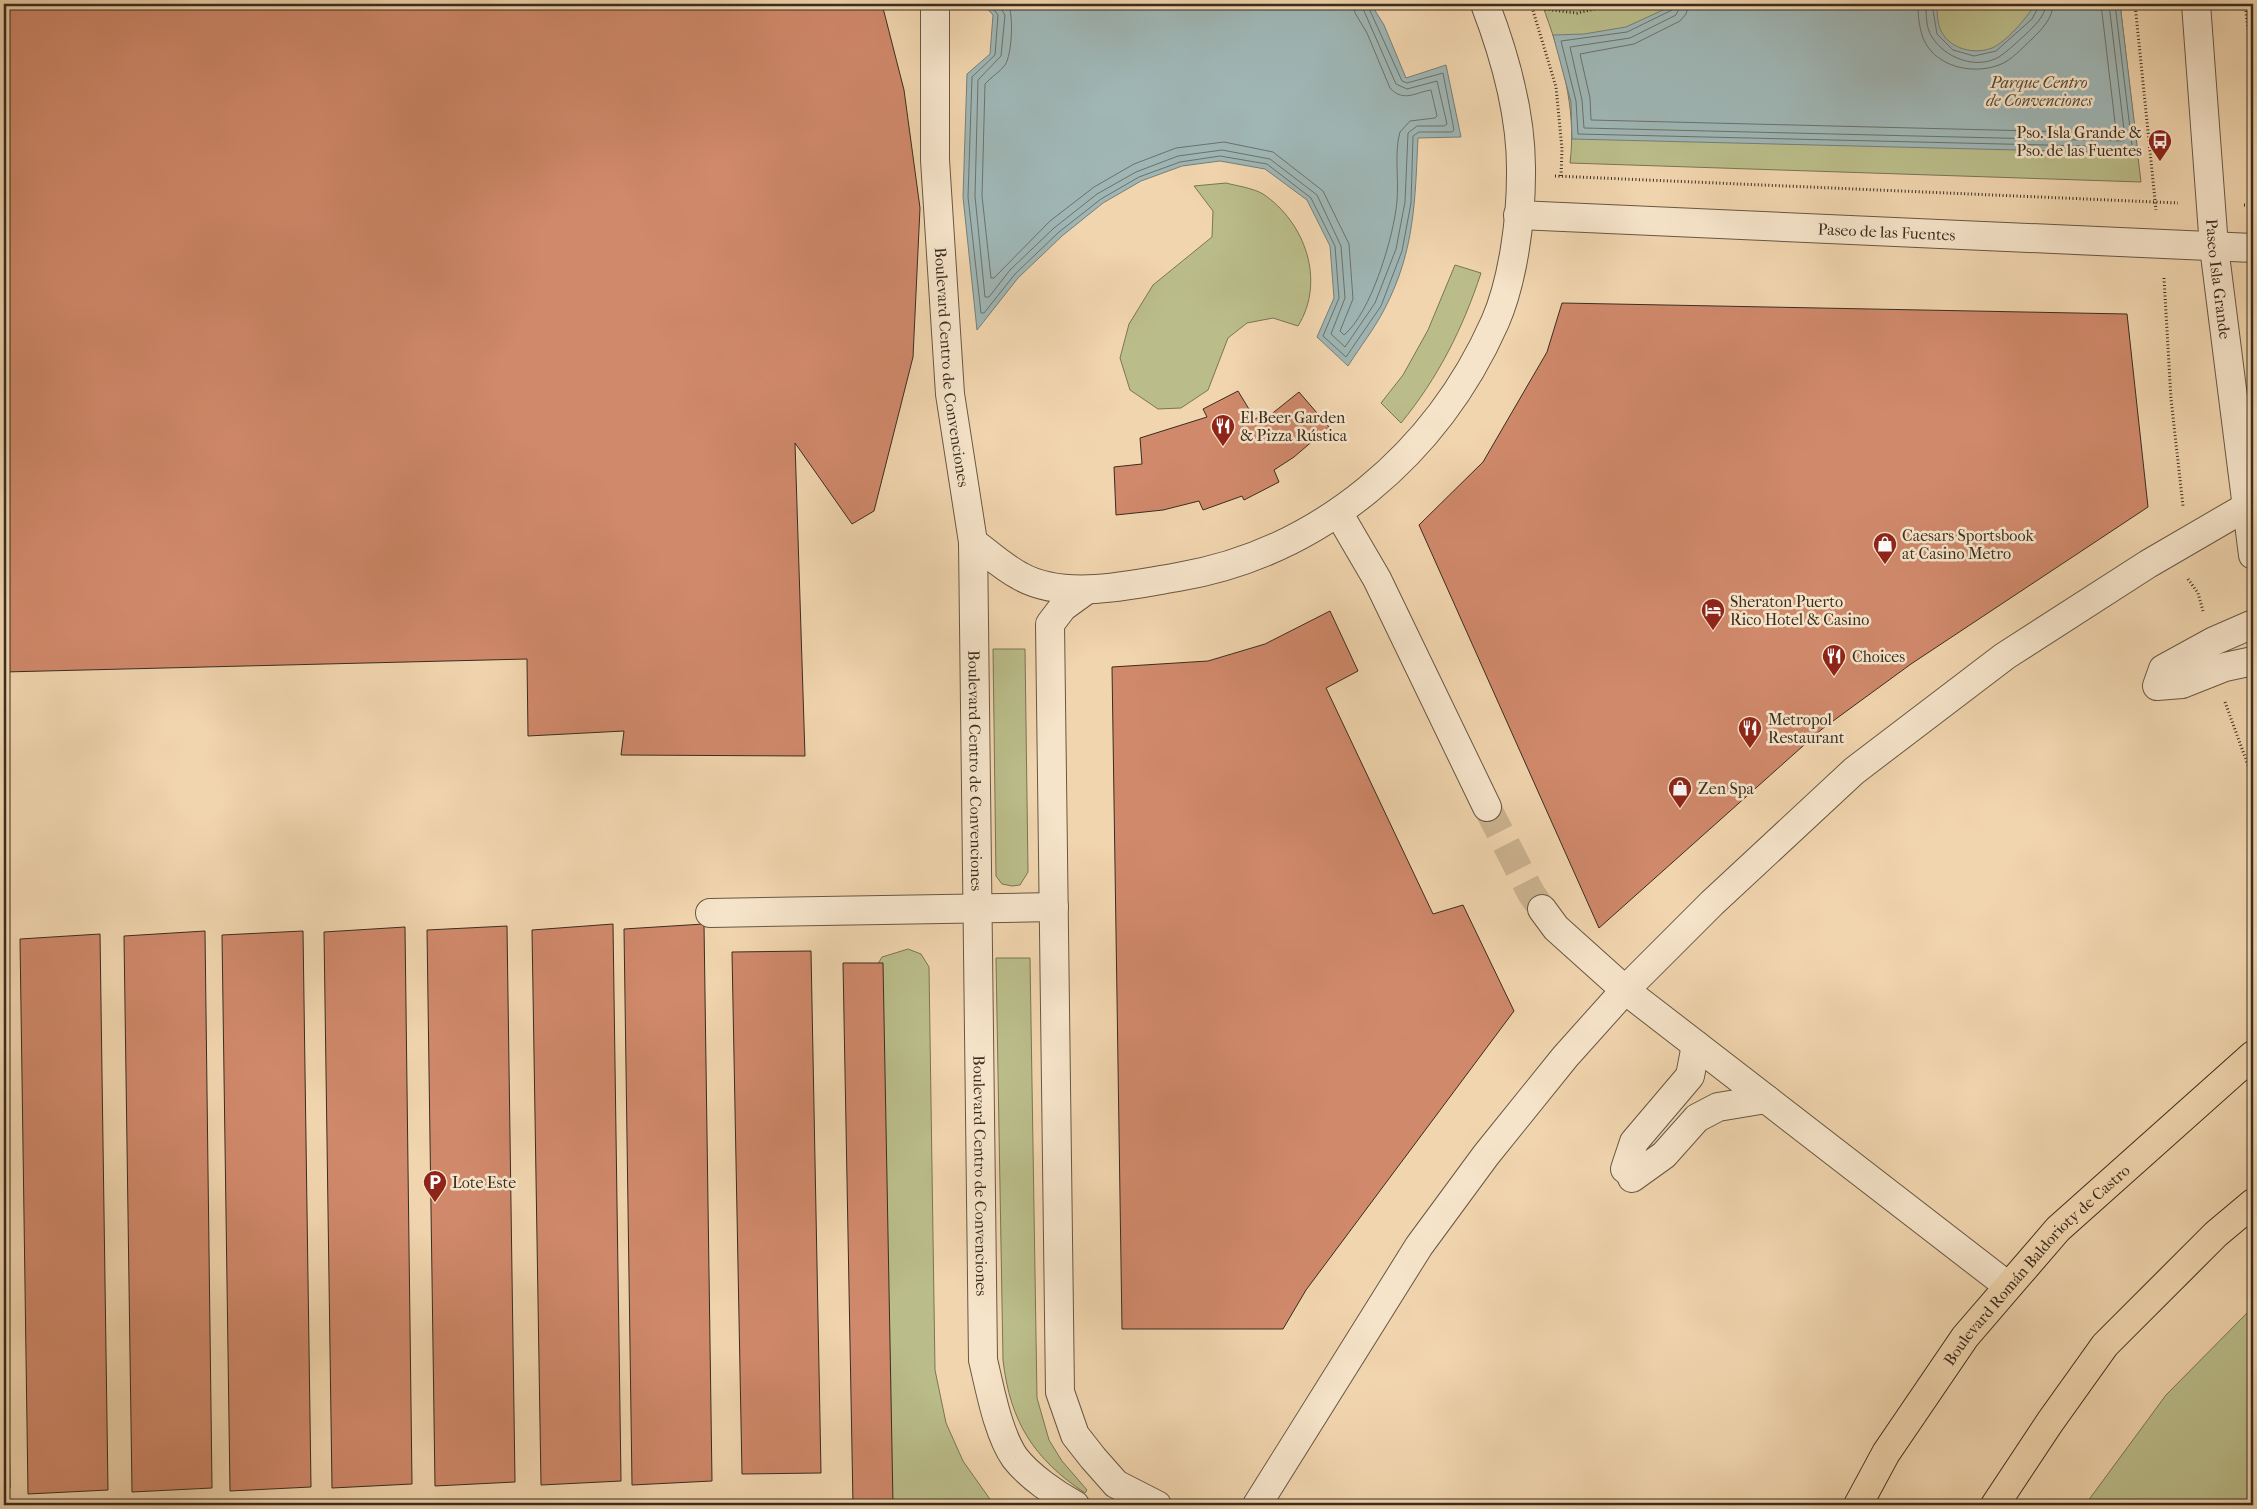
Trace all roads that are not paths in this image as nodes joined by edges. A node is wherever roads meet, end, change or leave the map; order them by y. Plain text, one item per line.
1 (935, 4) edge
2 (1485, 4) edge
3 (2196, 4) edge
4 (1518, 215) junction
5 (2214, 247) junction
6 (2253, 248) edge
7 (2246, 508) junction
8 (1339, 514) junction
9 (972, 542) junction
10 (2253, 554) edge
11 (1085, 591) junction
12 (2253, 624) edge
13 (2253, 661) edge
14 (1487, 807) tunnel mouth
15 (1054, 907) junction
16 (978, 908) junction
17 (1542, 909) tunnel mouth
18 (710, 913) dead end
19 (1625, 990) junction
20 (1696, 1045) junction
21 (2253, 1055) edge
22 (1766, 1099) junction
23 (2253, 1203) edge
24 (2008, 1286) junction
25 (1075, 1505) edge
26 (1157, 1505) edge
27 (1257, 1505) edge
28 (1858, 1505) edge
29 (1995, 1505) edge

1 - 9 street, Boulevard Centro de Convenciones
2 - 4 street
3 - 5 street, Paseo Isla Grande
4 - 5 street, Paseo de las Fuentes
4 - 8 street
5 - 6 street, Paseo de las Fuentes
5 - 7 street, Paseo Isla Grande
7 - 10 street, Paseo Isla Grande
7 - 19 street
8 - 11 street
8 - 14 street
9 - 11 street
9 - 16 street, Boulevard Centro de Convenciones
11 - 15 street
12 - 13 street
15 - 16 street
15 - 26 street
16 - 18 street
16 - 25 street, Boulevard Centro de Convenciones
17 - 19 street
19 - 20 street
19 - 27 street
20 - 22 street
20 - 22 street
21 - 24 main road, Boulevard Román Baldorioty de Castro
22 - 24 street
23 - 29 main road
24 - 28 main road, Boulevard Román Baldorioty de Castro

